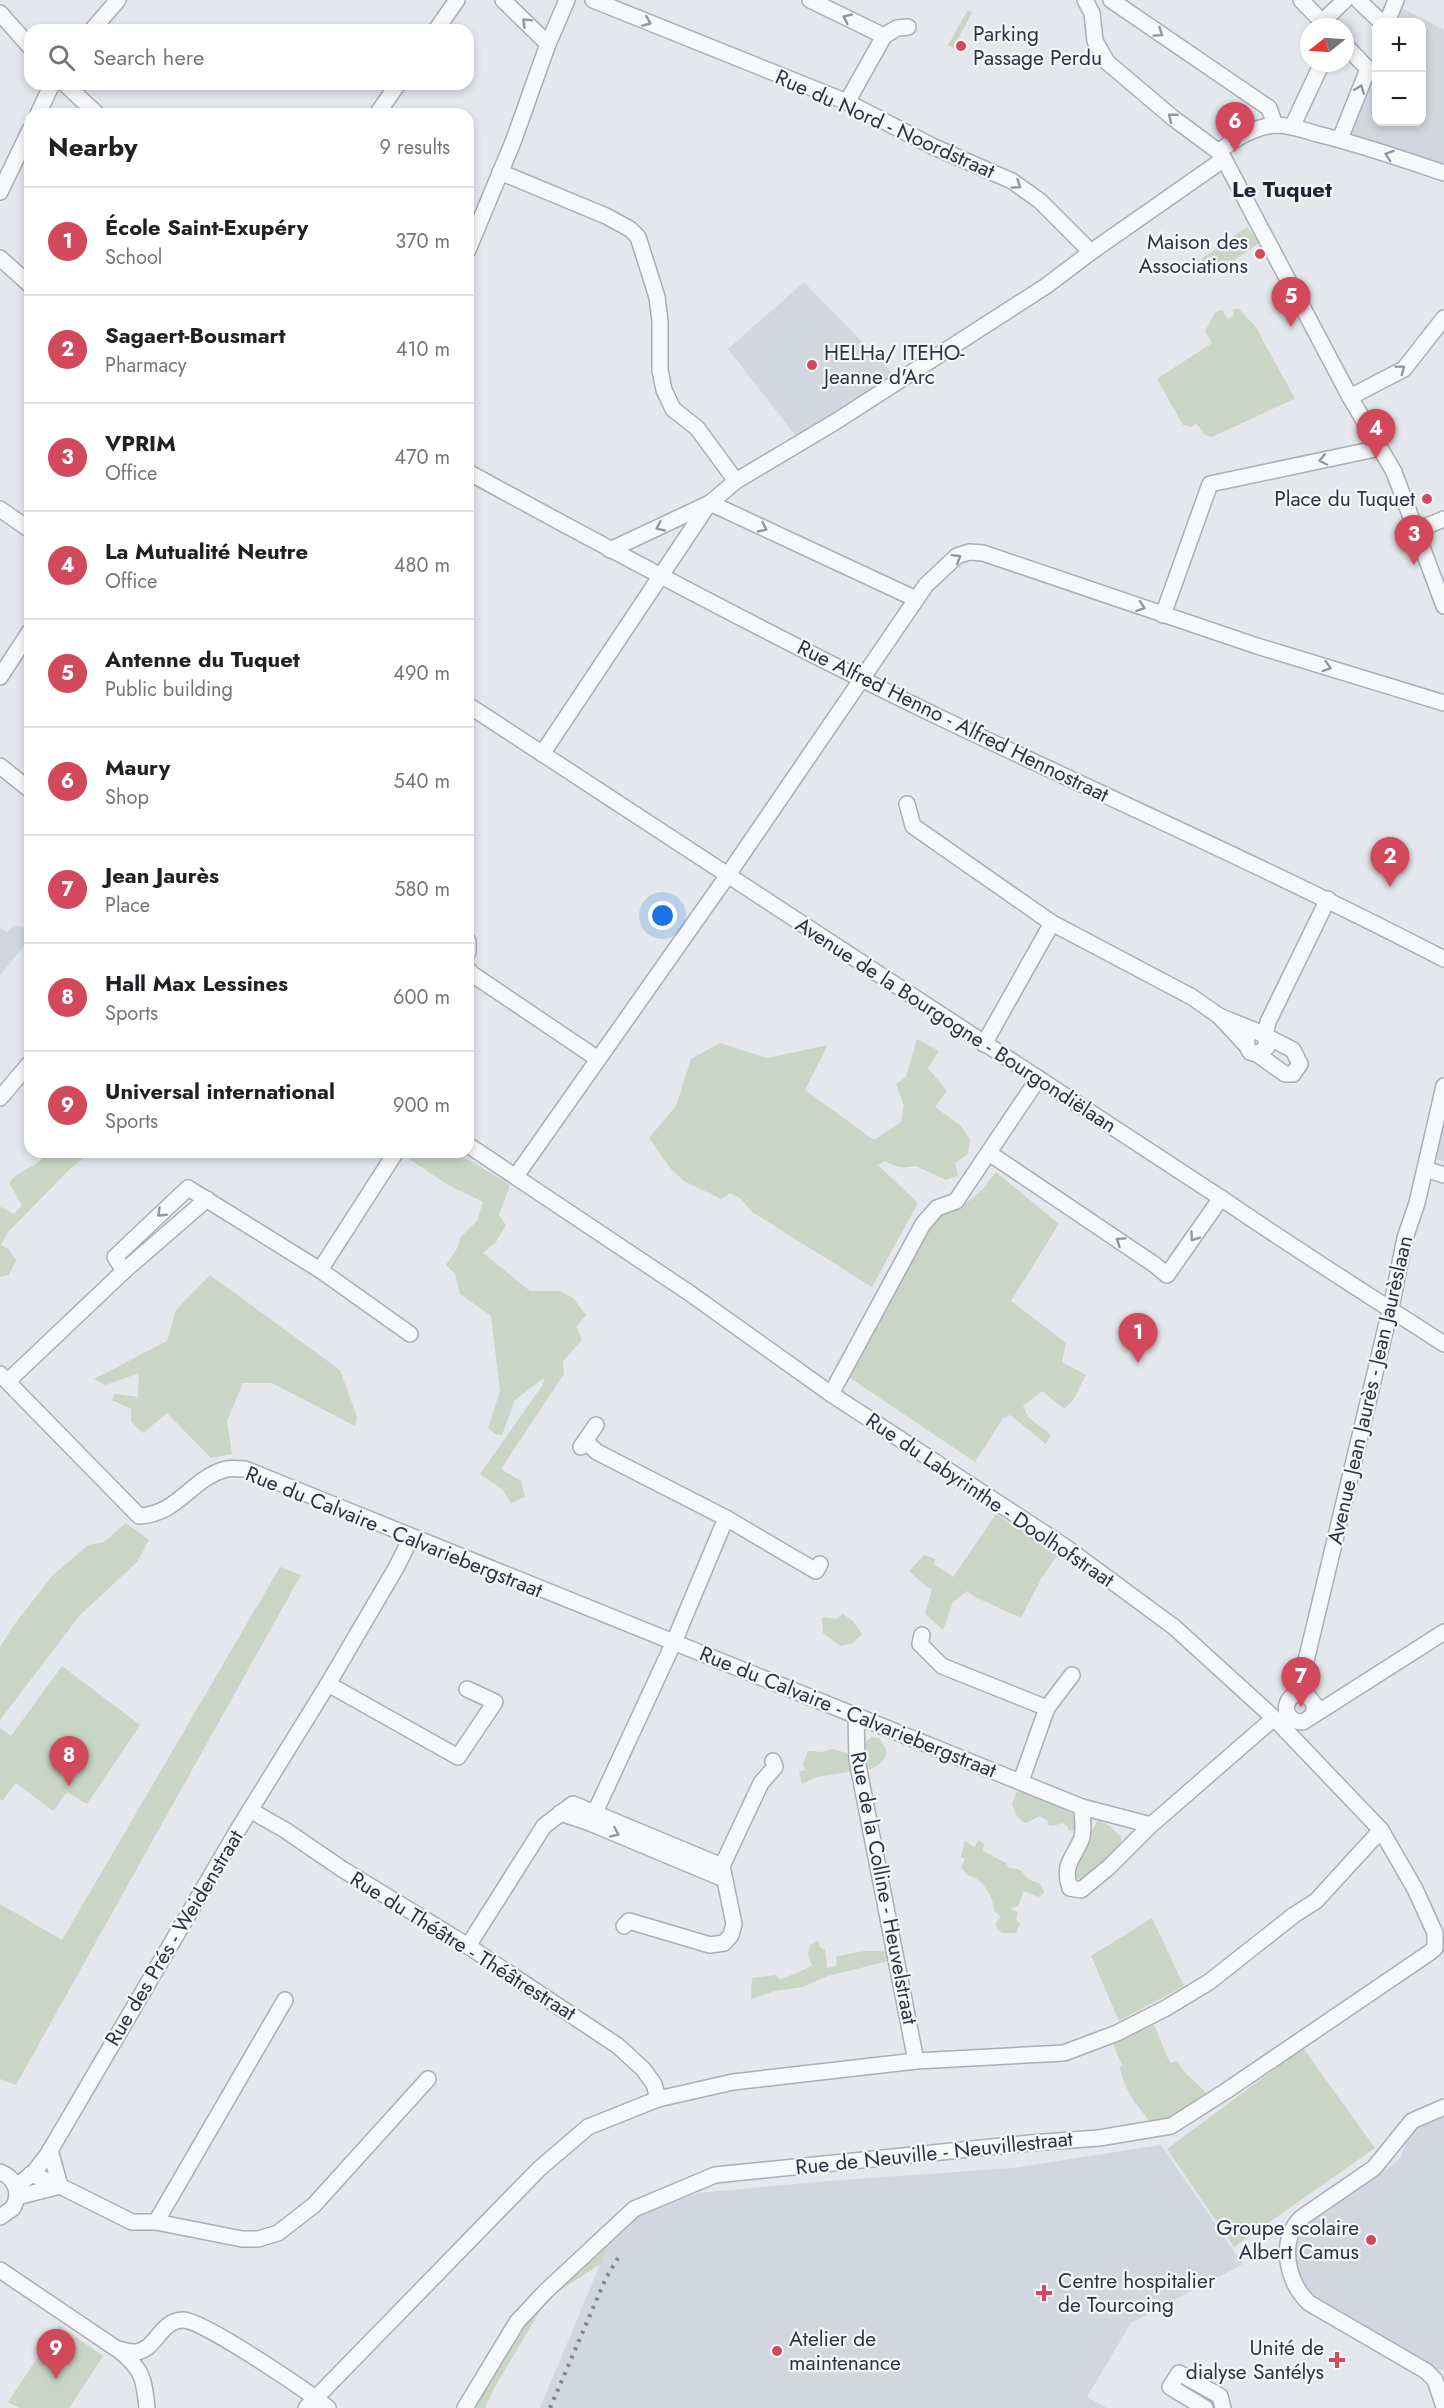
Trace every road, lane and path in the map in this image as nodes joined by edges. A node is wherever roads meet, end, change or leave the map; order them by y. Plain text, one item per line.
1 (118, 0) edge
2 (457, 0) edge
3 (503, 0) edge
4 (567, 0) edge
5 (593, 0) edge
6 (810, 0) edge
7 (1104, 0) edge
8 (1111, 0) edge
9 (1301, 0) edge
10 (1345, 0) edge
11 (1358, 0) edge
12 (1396, 0) edge
13 (1089, 7) edge
14 (0, 13) edge
15 (1319, 18) edge
16 (1330, 18) edge
17 (1377, 18) edge
18 (1389, 18) edge
19 (97, 24) edge
20 (440, 24) edge
21 (908, 27) dead end
22 (884, 36) junction
23 (24, 39) edge
24 (548, 44) junction
25 (1354, 54) edge
26 (1318, 72) edge
27 (49, 90) edge
28 (71, 90) edge
29 (394, 90) edge
30 (847, 102) junction
31 (41, 108) edge
32 (91, 108) edge
33 (381, 108) edge
34 (1275, 125) junction
35 (1292, 127) junction
36 (1340, 140) junction
37 (24, 142) edge
38 (513, 142) junction
39 (1221, 156) junction
40 (500, 172) junction
41 (1444, 173) edge
42 (521, 181) junction
43 (0, 192) edge
44 (474, 235) edge
45 (1091, 252) junction
46 (0, 258) edge
47 (24, 280) edge
48 (1444, 318) edge
49 (1350, 397) junction
50 (1380, 448) junction
51 (474, 475) edge
52 (736, 481) junction
53 (710, 503) junction
54 (0, 509) edge
55 (1444, 519) edge
56 (24, 526) edge
57 (1417, 530) junction
58 (610, 550) junction
59 (660, 576) junction
60 (916, 599) junction
61 (1444, 606) edge
62 (1163, 615) junction
63 (24, 640) edge
64 (0, 677) edge
65 (863, 680) junction
66 (1444, 703) edge
67 (474, 709) edge
68 (542, 754) junction
69 (0, 766) edge
70 (24, 785) edge
71 (907, 804) dead end
72 (727, 876) junction
73 (1328, 899) junction
74 (1052, 923) junction
75 (1444, 959) edge
76 (474, 975) edge
77 (1219, 1016) junction
78 (1261, 1033) junction
79 (984, 1044) junction
80 (1252, 1049) junction
81 (598, 1059) junction
82 (24, 1070) edge
83 (1038, 1079) junction
84 (1444, 1086) edge
85 (0, 1098) edge
86 (474, 1149) edge
87 (989, 1153) junction
88 (392, 1158) edge
89 (1425, 1169) junction
90 (1444, 1175) edge
91 (516, 1176) junction
92 (1221, 1198) junction
93 (320, 1270) junction
94 (1390, 1309) junction
95 (410, 1335) dead end
96 (1444, 1344) edge
97 (4, 1377) edge
98 (831, 1394) junction
99 (596, 1425) dead end
100 (726, 1518) junction
101 (411, 1538) junction
102 (820, 1564) dead end
103 (1444, 1632) edge
104 (922, 1635) dead end
105 (674, 1642) junction
106 (1072, 1675) dead end
107 (328, 1684) junction
108 (467, 1689) dead end
109 (1047, 1708) junction
110 (1283, 1713) junction
111 (1313, 1714) junction
112 (856, 1716) junction
113 (773, 1761) dead end
114 (1021, 1781) junction
115 (1082, 1807) junction
116 (250, 1810) junction
117 (593, 1818) junction
118 (1150, 1826) junction
119 (1381, 1830) junction
120 (723, 1872) junction
121 (624, 1926) dead end
122 (1435, 1934) joint
123 (468, 1946) junction
124 (285, 2000) dead end
125 (916, 2061) junction
126 (428, 2079) dead end
127 (658, 2099) junction
128 (1444, 2108) edge
129 (50, 2150) junction
130 (0, 2172) edge
131 (32, 2174) junction
132 (60, 2186) junction
133 (17, 2192) junction
134 (0, 2217) edge
135 (156, 2222) junction
136 (0, 2270) edge
137 (117, 2349) junction
138 (310, 2402) edge
139 (1444, 2407) edge
140 (147, 2408) edge
141 (328, 2408) edge
142 (465, 2408) edge
143 (1205, 2408) edge
144 (1223, 2408) edge

1 - 19 street
2 - 20 street
24 -> 3 street
4 - 24 street
5 -> 30 street, Rue du Nord - Noordstraat
22 -> 6 street
7 - 13 street
8 -> 34 street
9 - 15 street
10 - 16 street
11 - 17 street
12 - 18 street
39 -> 13 street
14 - 23 street
21 - 22 street
22 - 30 street
24 - 38 street
36 -> 25 street
26 - 35 street
27 - 31 street
28 - 32 street
29 - 33 street
30 -> 45 street, Rue du Nord - Noordstraat
34 - 35 street
34 - 39 street
35 - 36 street
41 -> 36 street
37 - 43 street
38 - 40 street
38 - 42 street
39 - 45 street
39 - 49 street
40 - 42 street
40 - 44 street
42 - 52 street
45 - 52 street
46 - 47 street
49 -> 48 street
49 - 50 street
50 - 57 street
50 -> 62 street
51 - 58 street, Rue Alfred Henno - Alfred Hennostraat
52 - 53 street
53 -> 58 street
53 - 59 street
53 -> 60 street
54 - 56 street
55 - 57 street
57 - 61 street
58 - 59 street, Rue Alfred Henno - Alfred Hennostraat
59 - 65 street, Rue Alfred Henno - Alfred Hennostraat
59 - 68 street
60 -> 62 street
60 - 65 street
62 -> 66 street
63 - 64 street
65 - 72 street
65 - 73 street, Rue Alfred Henno - Alfred Hennostraat
67 - 68 street, Avenue de la Bourgogne - Bourgondiëlaan
68 - 72 street, Avenue de la Bourgogne - Bourgondiëlaan
69 - 70 street
71 - 74 street
72 - 79 street, Avenue de la Bourgogne - Bourgondiëlaan
72 - 81 street
73 - 75 street, Rue Alfred Henno - Alfred Hennostraat
73 - 78 street
74 - 77 street
74 - 79 street
76 - 81 street
77 - 78 street
77 - 80 street
78 - 80 street
78 - 80 street
79 - 83 street, Avenue de la Bourgogne - Bourgondiëlaan
81 - 91 street
82 - 85 street
83 - 87 street
83 - 92 street, Avenue de la Bourgogne - Bourgondiëlaan
84 - 89 street, Avenue Jean Jaurès - Jean Jaurèslaan
86 - 91 street, Rue du Labyrinthe - Doolhofstraat
92 -> 87 street
87 - 98 street
88 - 93 street
89 - 90 street
89 - 94 street, Avenue Jean Jaurès - Jean Jaurèslaan
91 - 98 street, Rue du Labyrinthe - Doolhofstraat
92 - 94 street, Avenue de la Bourgogne - Bourgondiëlaan
93 - 95 street
93 - 97 street
94 - 96 street, Avenue de la Bourgogne - Bourgondiëlaan
94 - 110 street, Avenue Jean Jaurès - Jean Jaurèslaan
97 - 101 street, Rue du Calvaire - Calvariebergstraat
98 - 110 street, Rue du Labyrinthe - Doolhofstraat
99 - 100 street
100 - 102 street
100 - 105 street, Rue du Calvaire - Calvariebergstraat
101 - 105 street, Rue du Calvaire - Calvariebergstraat
101 - 107 street, Rue des Prés - Weidenstraat
103 - 111 street
104 - 109 street
105 - 112 street, Rue du Calvaire - Calvariebergstraat
105 - 117 street
106 - 109 street, Rue du Calvaire - Calvariebergstraat
107 - 108 street
107 - 116 street, Rue des Prés - Weidenstraat
109 - 114 street, Rue du Calvaire - Calvariebergstraat
110 - 111 street
110 - 111 street
110 - 118 street
110 - 119 street, Rue du Labyrinthe - Doolhofstraat
112 - 114 street, Rue du Calvaire - Calvariebergstraat
112 - 125 street, Rue de la Colline - Heuvelstraat
113 - 120 street
114 - 115 street, Rue du Calvaire - Calvariebergstraat
115 - 118 street, Rue du Calvaire - Calvariebergstraat
115 - 118 street
116 - 123 street, Rue du Théâtre - Théâtrestraat
116 - 129 street, Rue des Prés - Weidenstraat
117 - 120 street
117 - 123 street
119 - 122 street, Rue du Labyrinthe - Doolhofstraat
119 - 125 street
120 - 121 street
122 - 142 street, Rue de Neuville - Neuvillestraat
123 - 127 street, Rue du Théâtre - Théâtrestraat
124 - 135 street
125 - 127 street
126 - 135 street
127 - 138 street
128 - 139 street
129 - 131 street, Rue des Prés - Weidenstraat
129 - 132 street
130 - 133 street
131 - 132 street
131 - 133 street, Rue des Prés - Weidenstraat
132 - 133 street
132 - 135 street
133 - 134 street, Rue des Prés - Weidenstraat
136 - 137 street
137 - 138 street
137 - 140 street
138 - 141 street
143 - 144 street

